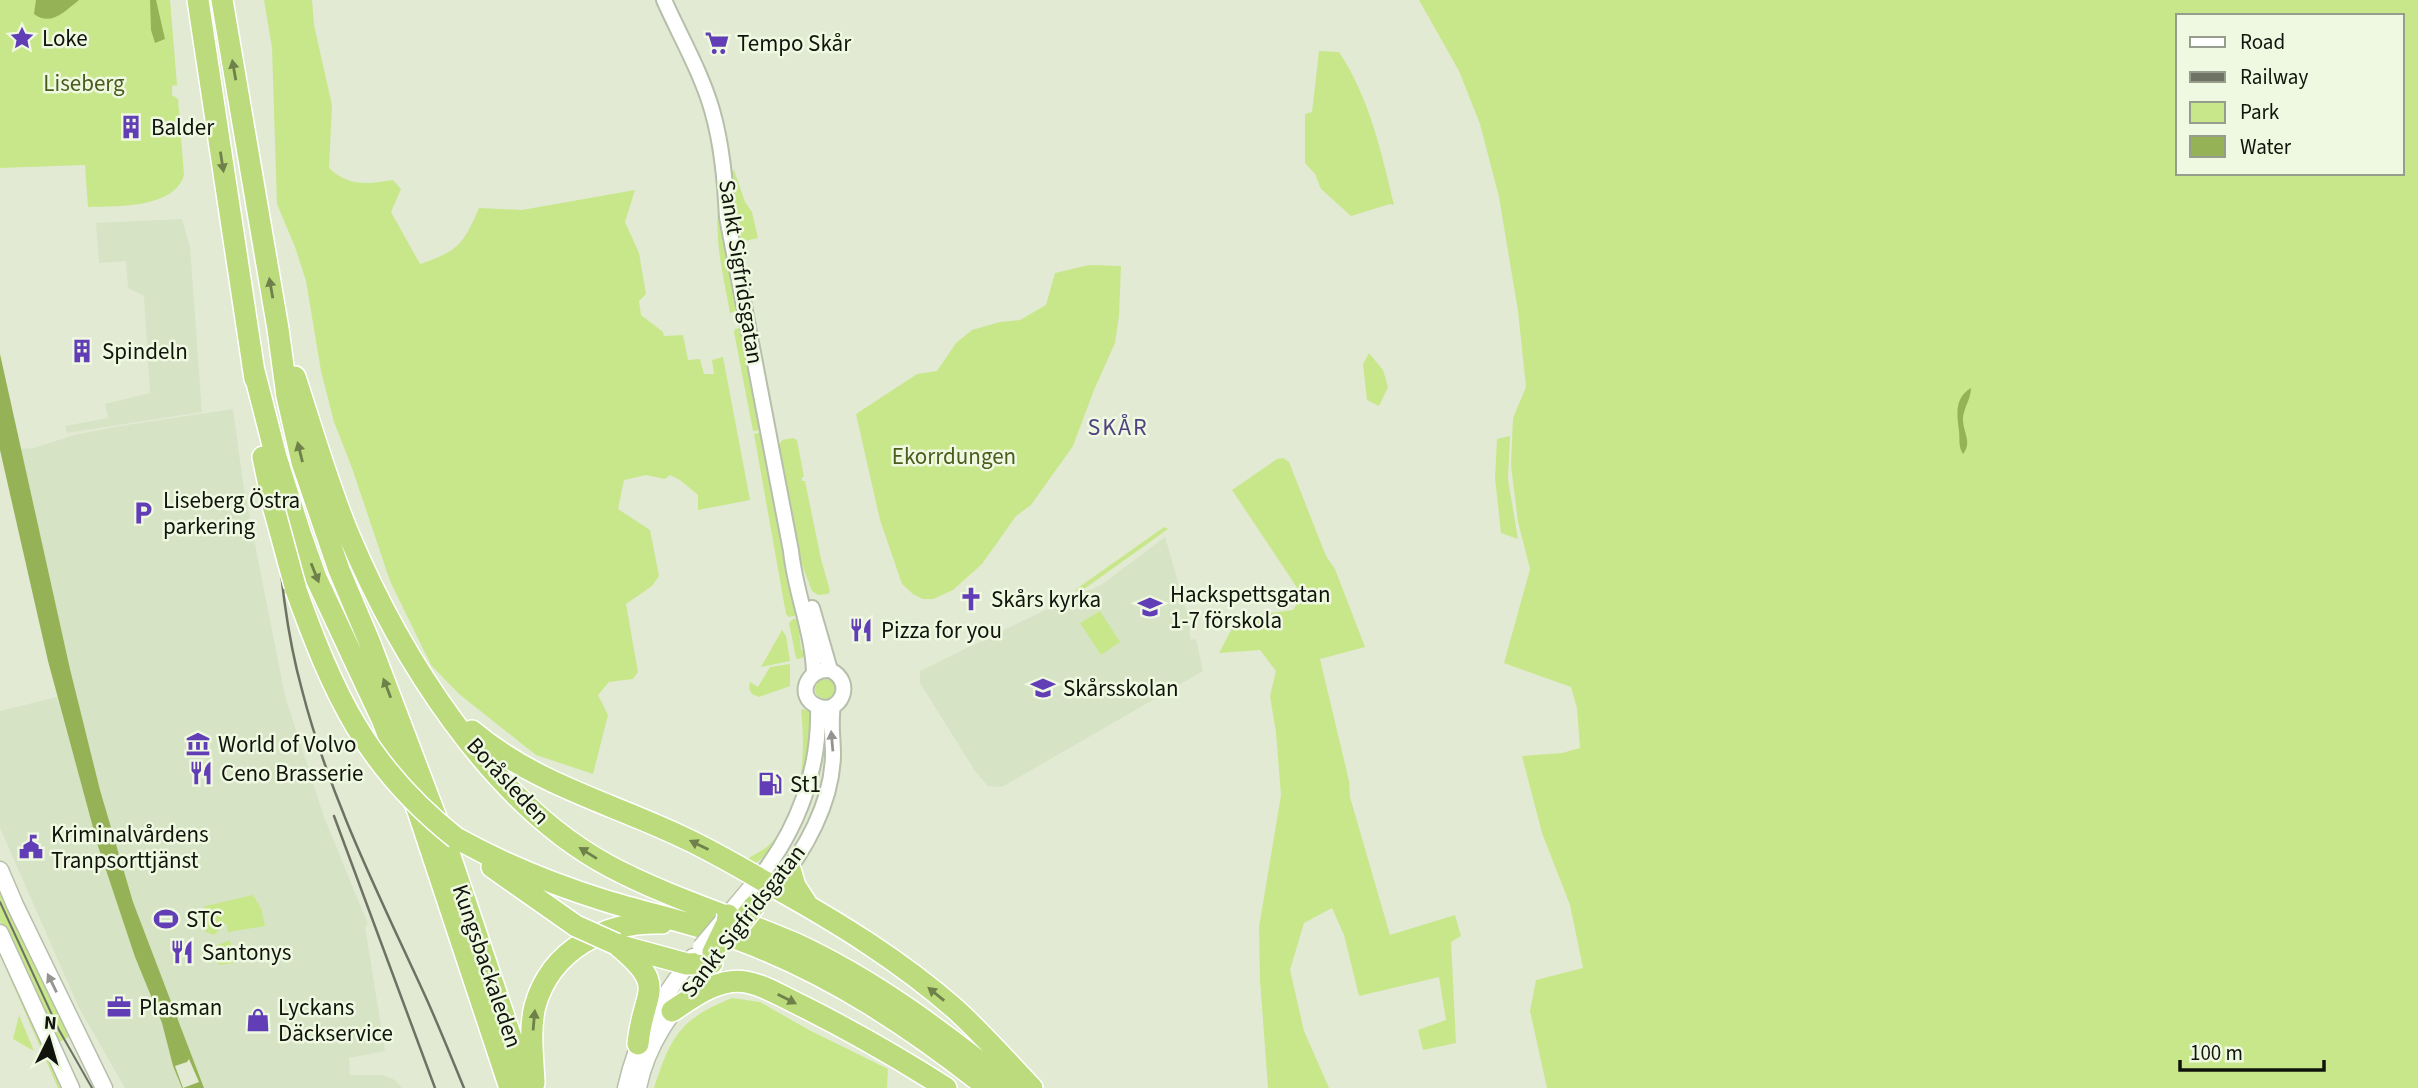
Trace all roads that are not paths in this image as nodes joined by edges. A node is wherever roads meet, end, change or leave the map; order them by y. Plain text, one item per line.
1 (198, 0) edge
2 (222, 0) edge
3 (664, 0) edge
4 (278, 329) junction
5 (253, 368) junction
6 (791, 551) junction
7 (830, 670) junction
8 (814, 673) junction
9 (825, 706) junction
10 (444, 707) junction
11 (451, 841) junction
12 (481, 855) junction
13 (790, 869) junction
14 (0, 870) edge
15 (767, 882) junction
16 (807, 905) junction
17 (692, 926) junction
18 (0, 933) edge
19 (616, 944) junction
20 (711, 954) junction
21 (687, 964) junction
22 (745, 981) junction
23 (672, 1011) junction
24 (638, 1044) junction
25 (71, 1088) edge
26 (104, 1088) edge
27 (510, 1088) edge
28 (528, 1088) edge
29 (534, 1088) edge
30 (626, 1088) edge
31 (638, 1088) edge
32 (946, 1088) edge
33 (988, 1088) edge
34 (1013, 1088) edge
35 (1032, 1088) edge

1 -> 5 highway
4 -> 2 highway
3 - 6 street, Sankt Sigfridsgatan
4 - 10 highway, Boråsleden
11 -> 4 highway, Kungsbackaleden
5 - 11 highway, bridge
5 -> 27 highway, Kungsbackaleden
6 - 7 street, Sankt Sigfridsgatan
6 - 8 street, Sankt Sigfridsgatan
7 - 8 street
7 - 9 street, Sankt Sigfridsgatan
8 - 9 street, Sankt Sigfridsgatan
13 -> 9 street, Sankt Sigfridsgatan
9 - 15 street, Sankt Sigfridsgatan
15 -> 10 highway
34 -> 10 highway, Boråsleden
11 - 12 highway
11 - 28 highway, Kungsbackaleden
12 - 17 highway
12 - 19 highway, bridge
13 - 15 street, Sankt Sigfridsgatan
13 - 16 highway
26 -> 14 main road
15 - 16 highway
15 - 20 highway, bridge
35 -> 16 highway
29 -> 17 highway
17 - 33 highway
18 - 25 main road
19 - 21 highway
19 - 24 highway
20 - 21 highway
20 - 22 highway
20 - 23 main road, Sankt Sigfridsgatan
21 - 24 main road, Sankt Sigfridsgatan
22 - 23 highway
22 -> 32 highway
23 - 31 main road, Sankt Sigfridsgatan
24 - 30 main road, Sankt Sigfridsgatan

